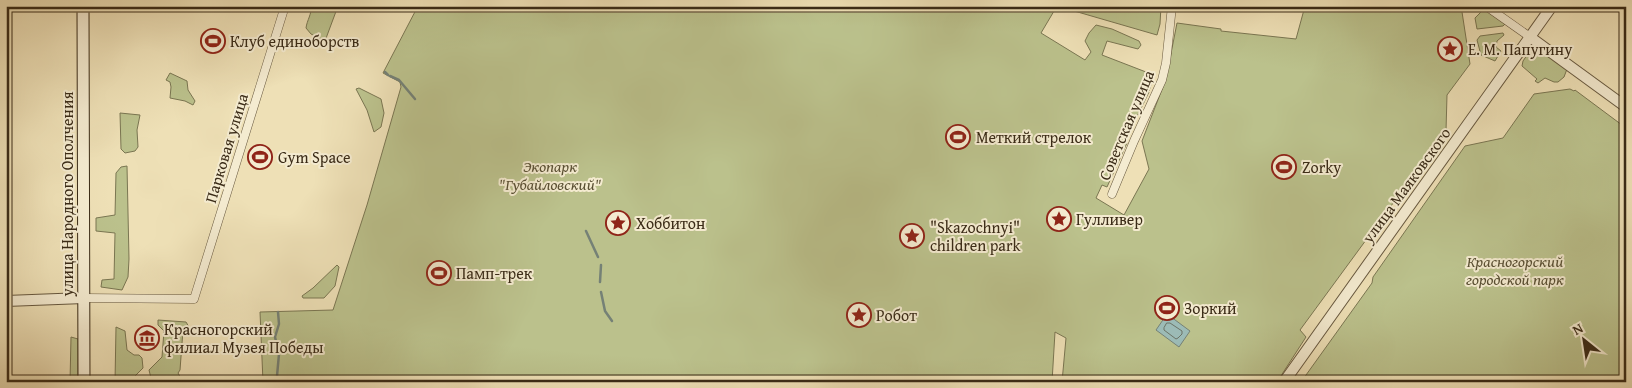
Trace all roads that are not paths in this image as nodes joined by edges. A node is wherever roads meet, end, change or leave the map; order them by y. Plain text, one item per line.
1 (83, 6) edge
2 (285, 6) edge
3 (1172, 6) edge
4 (1486, 6) edge
5 (1552, 6) edge
6 (1530, 37) junction
7 (1626, 107) edge
8 (1112, 194) dead end
9 (84, 298) junction
10 (6, 301) edge
11 (84, 382) edge
12 (1284, 382) edge

1 - 9 main road, улица Народного Ополчения
2 - 9 street, Парковая улица
3 - 8 street, Советская улица
4 - 6 street
5 - 6 street, улица Маяковского
6 - 7 street
6 - 12 street, улица Маяковского
9 - 10 street
9 - 11 main road, улица Народного Ополчения

